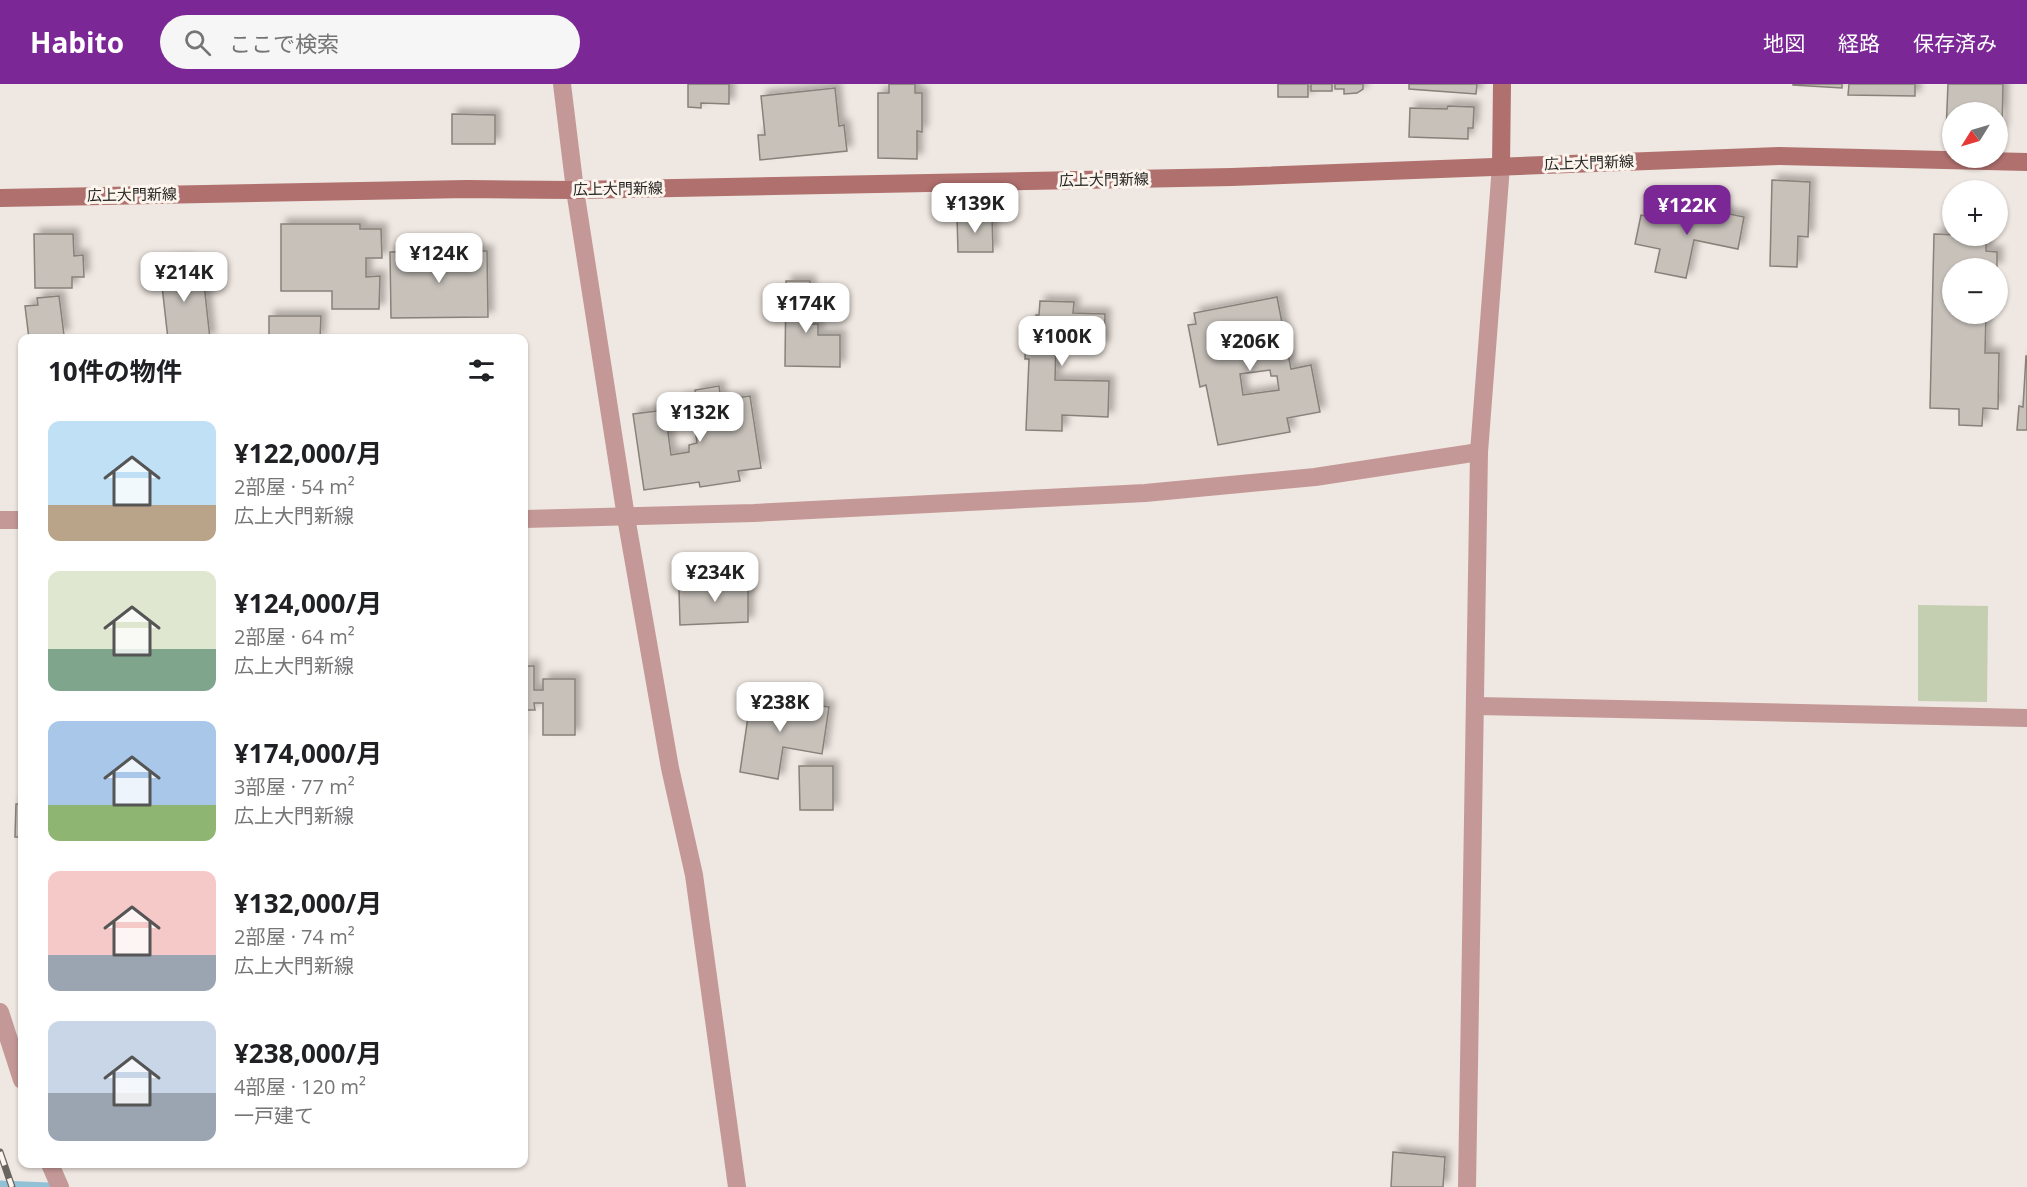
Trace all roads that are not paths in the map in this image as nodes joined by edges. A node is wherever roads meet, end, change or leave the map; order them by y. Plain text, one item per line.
1 (561, 84) edge
2 (1502, 84) edge
3 (2027, 162) edge
4 (1501, 166) junction
5 (575, 190) junction
6 (0, 198) edge
7 (1479, 452) junction
8 (626, 517) junction
9 (0, 519) edge
10 (528, 519) edge
11 (18, 520) edge
12 (1476, 706) junction
13 (2027, 718) edge
14 (0, 1012) edge
15 (18, 1068) edge
16 (52, 1168) edge
17 (60, 1187) edge
18 (737, 1187) edge
19 (1467, 1187) edge

1 - 5 street
2 - 4 main road
3 - 4 main road, 広上大門新線
4 - 5 main road, 広上大門新線
4 - 7 street
5 - 6 main road, 広上大門新線
5 - 8 street
7 - 8 street
7 - 12 street
8 - 10 street
8 - 18 street
9 - 11 street
12 - 13 street
12 - 19 street
14 - 15 street
16 - 17 street

